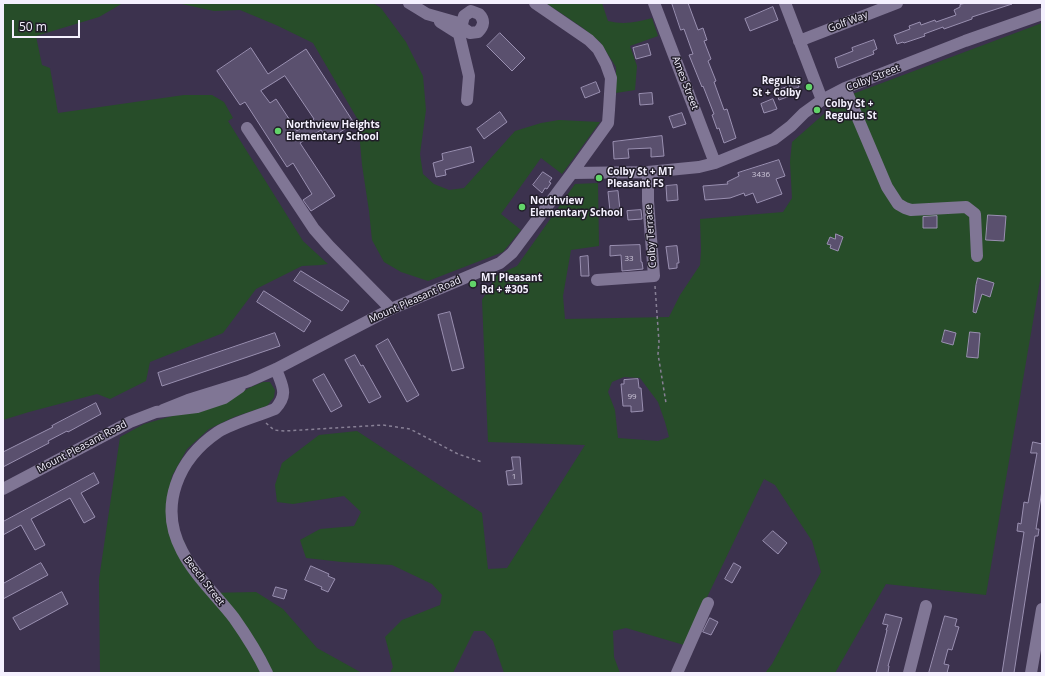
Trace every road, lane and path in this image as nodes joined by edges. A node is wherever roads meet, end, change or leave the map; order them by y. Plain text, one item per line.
1 (409, 3) edge
2 (535, 3) edge
3 (654, 3) edge
4 (785, 3) edge
5 (897, 3) edge
6 (427, 14) junction
7 (1042, 14) edge
8 (462, 24) dead end
9 (799, 41) junction
10 (845, 88) junction
11 (468, 100) dead end
12 (822, 100) junction
13 (247, 128) dead end
14 (715, 163) junction
15 (648, 172) junction
16 (572, 173) junction
17 (977, 256) dead end
18 (654, 276) junction
19 (597, 280) dead end
20 (391, 309) junction
21 (276, 369) junction
22 (666, 403) dead end
23 (257, 416) junction
24 (482, 462) dead end
25 (3, 489) edge
26 (708, 603) dead end
27 (926, 606) dead end
28 (1042, 609) edge
29 (268, 673) edge
30 (677, 673) edge
31 (909, 673) edge
32 (1031, 673) edge

1 - 6 street
2 - 16 street, Mount Pleasant Road
3 - 14 street, Ames Street
4 - 9 street
5 - 9 street, Golf Way
6 - 8 street
6 - 11 street
7 - 10 street, Colby Street
9 - 12 street
10 - 12 street, Colby Street
10 - 17 street
12 - 14 street, Colby Street
13 - 20 street
14 - 15 street, Colby Street
15 - 16 street, Colby Street
15 - 18 street, Colby Terrace
16 - 20 street, Mount Pleasant Road
18 - 19 street
18 - 22 path
20 - 21 street, Mount Pleasant Road
21 - 23 street, Beech Street
21 - 25 street, Mount Pleasant Road
23 - 24 path
23 - 29 street, Beech Street
26 - 30 street
27 - 31 street
28 - 32 street

